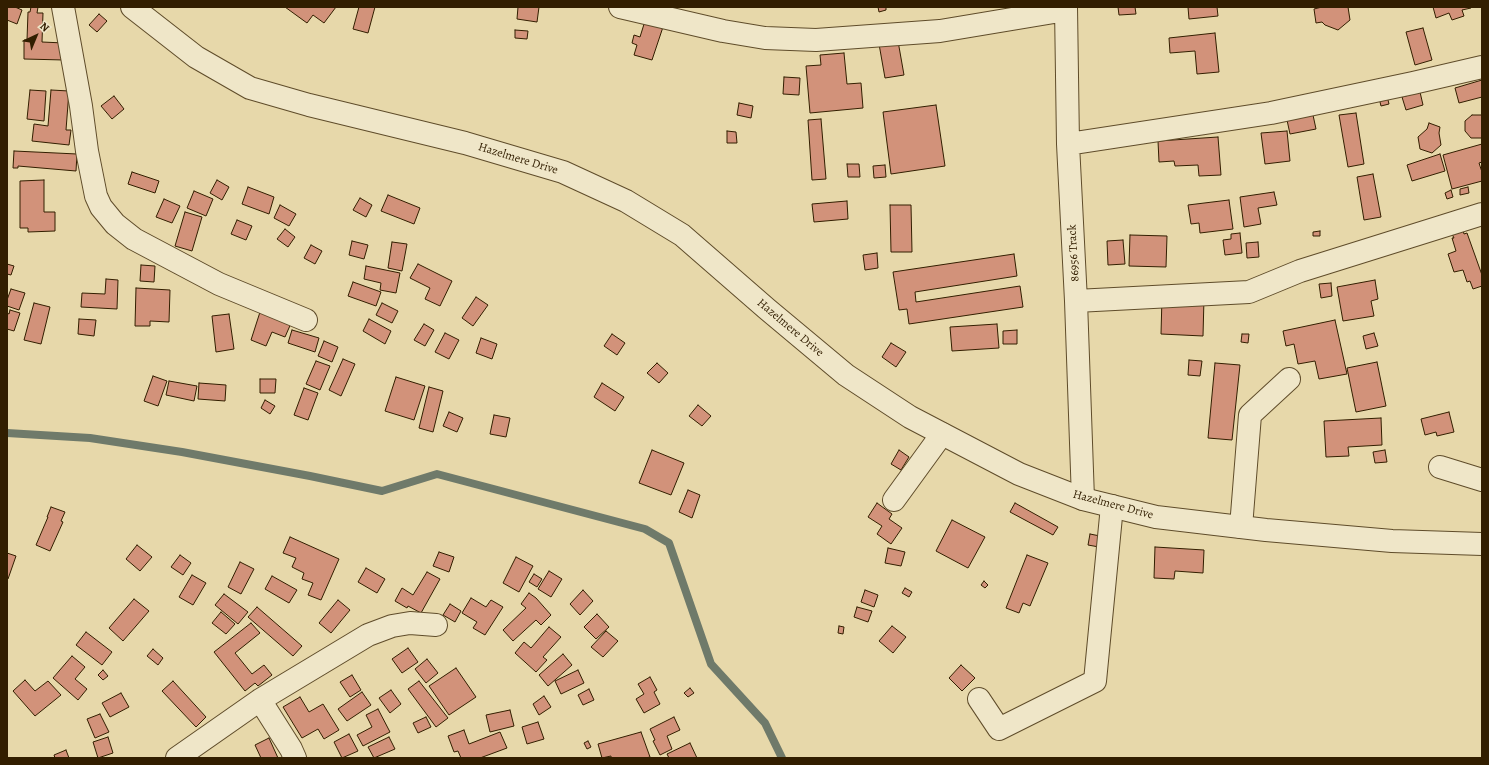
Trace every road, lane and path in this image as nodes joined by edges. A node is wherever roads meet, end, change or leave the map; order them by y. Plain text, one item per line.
1 (63, 7) edge
2 (132, 7) edge
3 (620, 7) edge
4 (1066, 8) edge
5 (1482, 67) edge
6 (1068, 144) junction
7 (1482, 214) edge
8 (1076, 301) junction
9 (306, 320) dead end
10 (1289, 379) dead end
11 (942, 434) junction
12 (1440, 467) dead end
13 (1482, 480) edge
14 (1083, 499) junction
15 (894, 500) dead end
16 (1112, 506) junction
17 (1241, 527) junction
18 (1482, 544) edge
19 (436, 625) dead end
20 (979, 699) dead end
21 (260, 700) junction
22 (177, 758) edge
23 (295, 758) edge

1 - 9 street
2 - 11 street, Hazelmere Drive
3 - 4 street
4 - 6 street, 86956 Track
5 - 6 street
6 - 8 street, 86956 Track
7 - 8 street
8 - 14 street, 86956 Track
10 - 17 street
11 - 14 street, Hazelmere Drive
11 - 15 street
12 - 13 street
14 - 16 street, Hazelmere Drive
16 - 17 street, Hazelmere Drive
16 - 20 street
17 - 18 street, Hazelmere Drive
19 - 21 street
21 - 22 street
21 - 23 street

